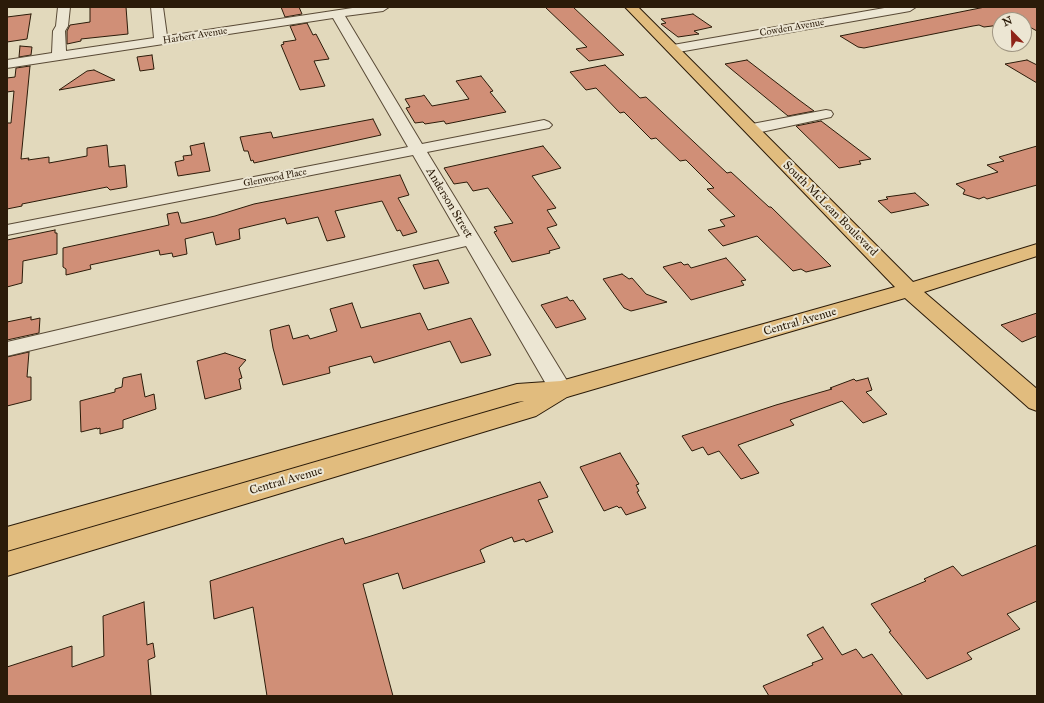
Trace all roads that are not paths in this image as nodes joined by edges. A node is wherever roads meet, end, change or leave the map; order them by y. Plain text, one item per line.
1 (64, 7) edge
2 (157, 7) edge
3 (384, 7) edge
4 (631, 7) edge
5 (910, 7) edge
6 (337, 14) junction
7 (161, 41) junction
8 (673, 50) junction
9 (59, 56) junction
10 (7, 64) edge
11 (826, 114) dead end
12 (544, 125) dead end
13 (752, 130) junction
14 (418, 150) junction
15 (7, 230) edge
16 (470, 239) junction
17 (1037, 250) edge
18 (909, 290) junction
19 (7, 349) edge
20 (561, 390) junction
21 (1037, 402) edge
22 (7, 539) edge
23 (7, 564) edge

1 - 9 street
2 - 7 street
3 - 6 street, Harbert Avenue
4 - 8 main road, South McLean Boulevard
5 - 8 street, Cowden Avenue
6 - 7 street, Harbert Avenue
6 - 14 street, Anderson Street
7 - 9 street, Harbert Avenue
8 - 13 main road, South McLean Boulevard
9 - 10 street, Harbert Avenue
11 - 13 street
12 - 14 street, Glenwood Place
13 - 18 main road, South McLean Boulevard
14 - 15 street, Glenwood Place
14 - 16 street, Anderson Street
16 - 19 street
16 - 20 street, Anderson Street
17 - 18 main road, Central Avenue
18 - 20 main road, Central Avenue
18 - 21 main road, South McLean Boulevard
20 - 22 main road, Central Avenue
20 - 23 main road, Central Avenue

